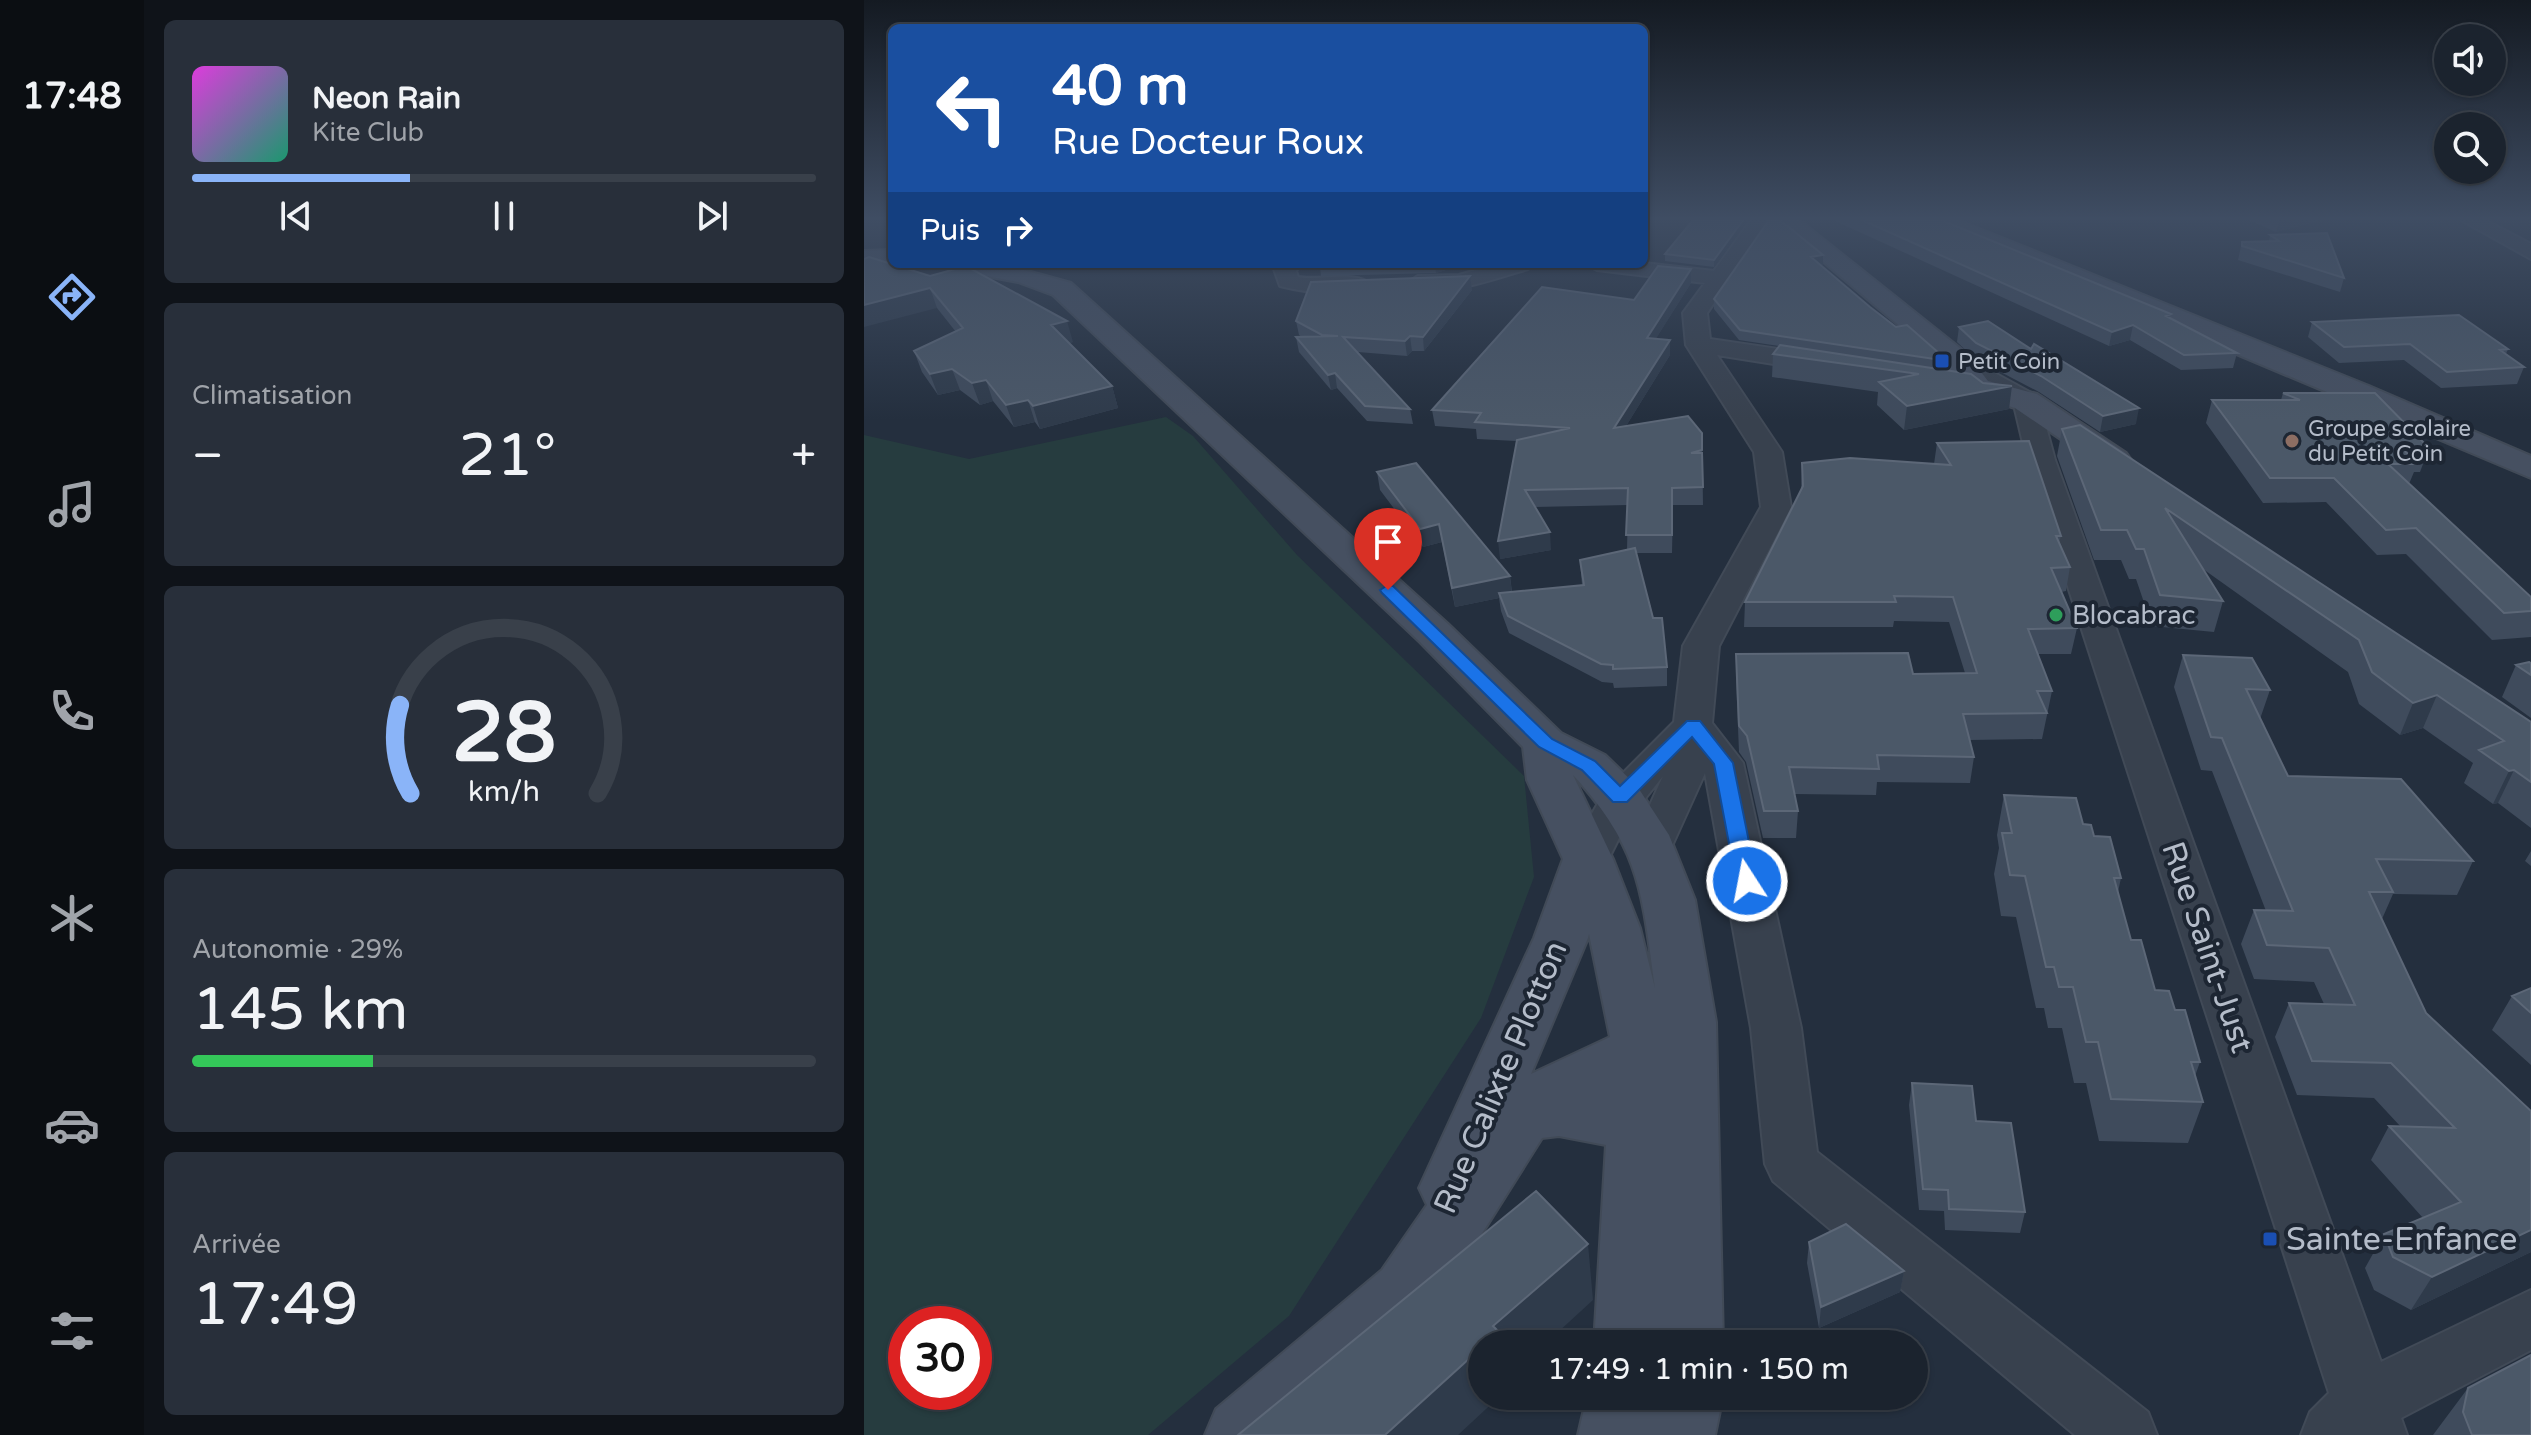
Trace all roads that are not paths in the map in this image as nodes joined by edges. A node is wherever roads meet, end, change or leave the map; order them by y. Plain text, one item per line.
1 (1073, 287) edge
2 (1714, 287) edge
3 (1858, 287) edge
4 (2102, 287) edge
5 (1698, 345) junction
6 (1850, 367) edge
7 (1949, 370) junction
8 (1977, 387) junction
9 (2026, 401) junction
10 (2041, 460) junction
11 (2528, 465) edge
12 (2144, 481) edge
13 (1693, 725) junction
14 (1545, 743) junction
15 (1620, 797) junction
16 (1652, 847) junction
17 (1588, 859) junction
18 (1684, 1000) junction
19 (1641, 1049) junction
20 (1524, 1114) junction
21 (1640, 1126) junction
22 (1406, 1293) junction
23 (2531, 1319) edge
24 (1630, 1330) edge
25 (1688, 1330) edge
26 (1620, 1410) edge
27 (1684, 1410) edge
28 (2357, 1424) edge
29 (1242, 1435) edge
30 (1615, 1435) edge
31 (1678, 1435) edge
32 (2125, 1435) edge

1 - 14 main road
2 - 5 street
3 - 7 main road
4 - 11 main road
5 - 6 street
5 - 13 street
7 - 8 main road
7 - 9 street
8 - 9 main road
8 - 10 street, Rue Saint-Just
9 - 10 street, Rue Saint-Just
9 - 12 main road
10 - 28 street, Rue Saint-Just
13 - 15 street
13 - 16 street
13 - 32 street
14 - 15 main road
14 - 17 main road
15 - 16 main road
15 - 17 street
16 - 18 main road
17 - 19 main road
17 - 22 main road, Rue Calixte Plotton
18 - 19 main road, Rue Calixte Plotton
18 - 25 main road
19 - 20 main road, Rue Calixte Plotton
19 - 21 main road
20 - 21 main road, Rue Calixte Plotton
20 - 22 main road, Rue Calixte Plotton
21 - 24 main road
22 - 29 main road, Rue Calixte Plotton
23 - 28 street
26 - 30 main road
27 - 31 main road

